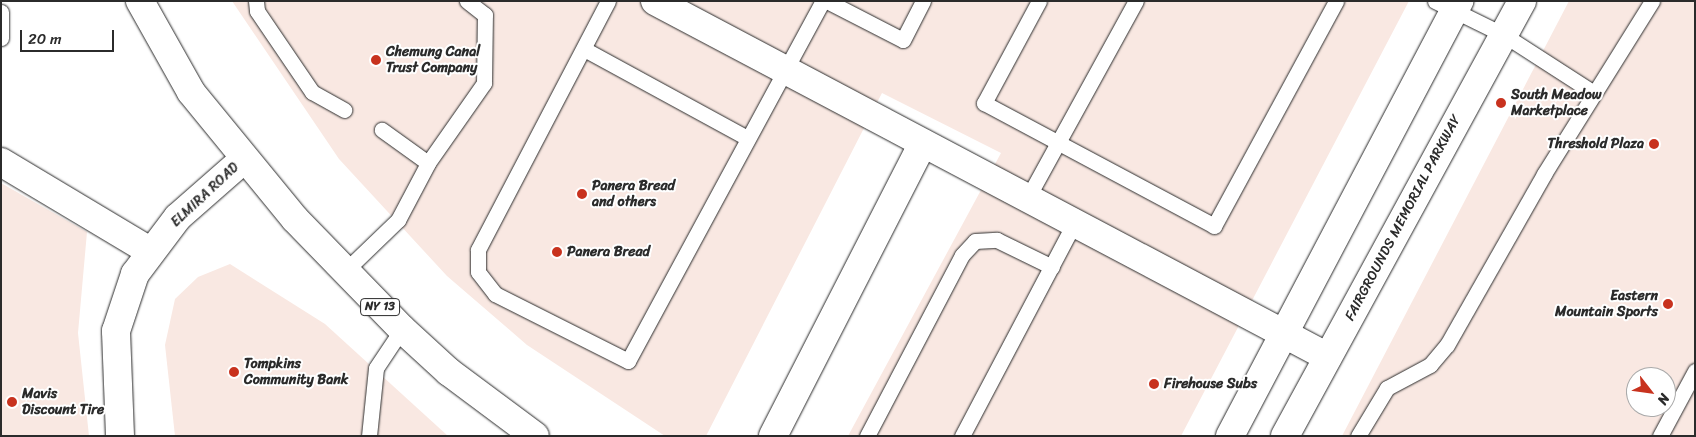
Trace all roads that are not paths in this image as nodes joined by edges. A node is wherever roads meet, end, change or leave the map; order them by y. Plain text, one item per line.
1 (140, 1) edge
2 (256, 1) edge
3 (467, 1) edge
4 (608, 1) edge
5 (655, 1) edge
6 (825, 1) edge
7 (923, 1) edge
8 (1040, 1) edge
9 (1136, 1) edge
10 (1336, 1) edge
11 (1522, 1) edge
12 (1652, 1) edge
13 (1449, 4) edge
14 (1, 12) edge
15 (1504, 35) junction
16 (1, 38) edge
17 (584, 49) junction
18 (784, 69) junction
19 (1594, 93) junction
20 (344, 110) dead end
21 (382, 130) dead end
22 (747, 138) junction
23 (924, 143) junction
24 (1057, 145) junction
25 (244, 159) junction
26 (1, 162) edge
27 (428, 163) junction
28 (1027, 199) junction
29 (1074, 224) junction
30 (150, 251) junction
31 (1052, 267) junction
32 (345, 271) junction
33 (402, 329) junction
34 (1283, 334) junction
35 (1328, 357) junction
36 (1695, 371) edge
37 (365, 433) edge
38 (120, 436) edge
39 (535, 436) edge
40 (773, 436) edge
41 (867, 436) edge
42 (962, 436) edge
43 (1230, 436) edge
44 (1285, 436) edge
45 (1358, 436) edge
46 (1660, 436) edge

1 - 25 main road, ELMIRA ROAD / NY 13
2 - 20 lane
3 - 27 lane
4 - 17 lane
5 - 18 main road
6 - 7 lane
6 - 18 lane
8 - 24 lane
9 - 24 lane
10 - 24 lane
11 - 15 main road, FAIRGROUNDS MEMORIAL PARKWAY
12 - 19 lane
13 - 15 lane
13 - 34 main road
14 - 16 lane
15 - 19 lane
15 - 35 main road, FAIRGROUNDS MEMORIAL PARKWAY
17 - 22 lane
17 - 22 lane
18 - 22 lane
18 - 23 main road
19 - 45 lane
21 - 27 lane
23 - 28 main road
23 - 40 main road
24 - 28 lane
25 - 30 main road, ELMIRA ROAD
25 - 32 main road, NY 13
26 - 30 main road
27 - 32 lane
28 - 29 main road
29 - 31 lane
29 - 34 main road
30 - 38 main road, ELMIRA ROAD
31 - 41 lane
31 - 42 lane
32 - 33 main road, NY 13
33 - 37 lane
33 - 39 main road, NY 13
34 - 35 main road
34 - 43 main road
35 - 44 main road, FAIRGROUNDS MEMORIAL PARKWAY
36 - 46 lane

